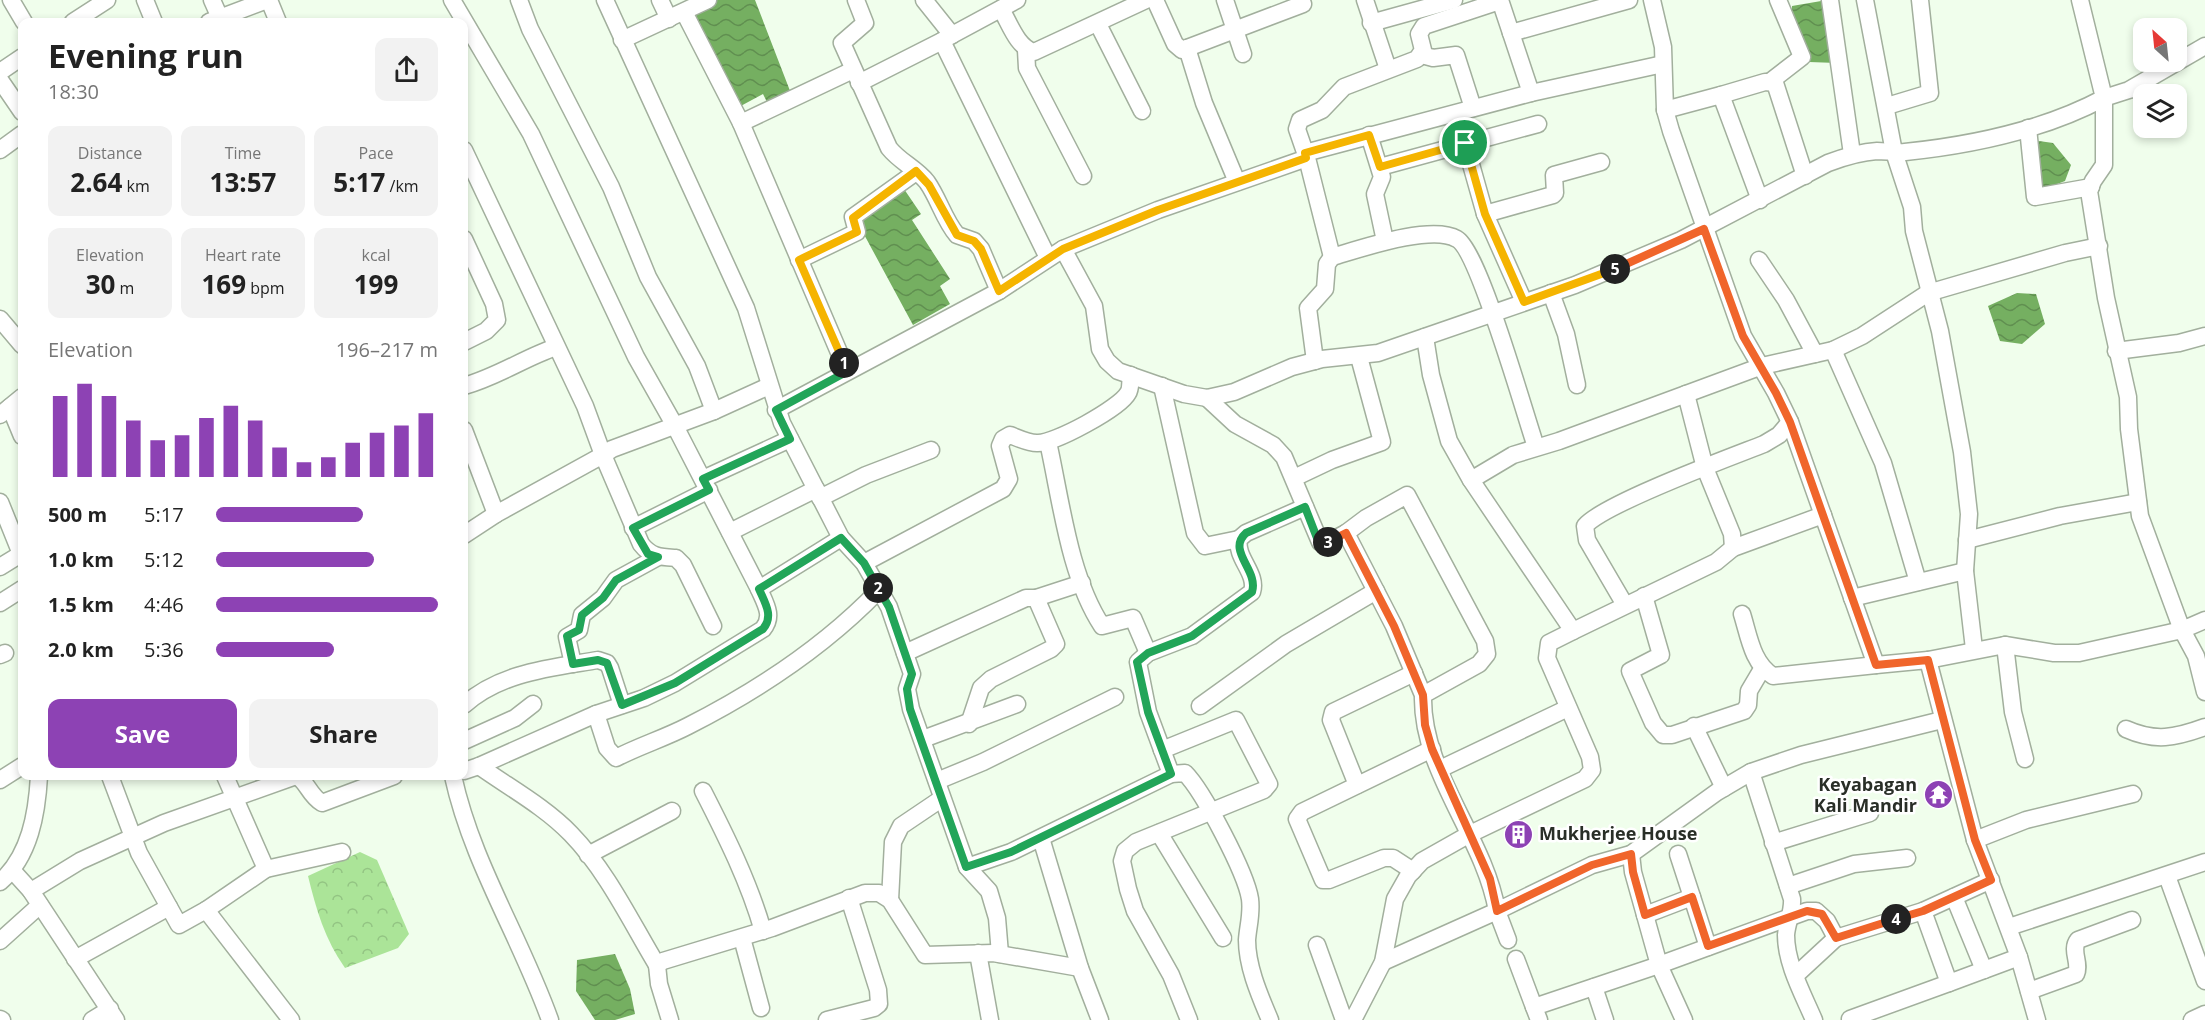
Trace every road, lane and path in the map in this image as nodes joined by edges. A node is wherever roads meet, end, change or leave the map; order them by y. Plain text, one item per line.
1 (11, 0) edge
2 (107, 0) edge
3 (145, 0) edge
4 (212, 0) edge
5 (268, 0) edge
6 (452, 0) edge
7 (519, 0) edge
8 (605, 0) edge
9 (660, 0) edge
10 (708, 0) edge
11 (856, 0) edge
12 (924, 0) edge
13 (1017, 0) edge
14 (1146, 0) edge
15 (1155, 0) edge
16 (1225, 0) edge
17 (1365, 0) edge
18 (1454, 0) edge
19 (1500, 0) edge
20 (1629, 0) edge
21 (1652, 0) edge
22 (1778, 0) edge
23 (1830, 0) edge
24 (1865, 0) edge
25 (1920, 0) edge
26 (2080, 0) edge
27 (1303, 4) dead end
28 (1001, 9) junction
29 (676, 16) junction
30 (22, 18) edge
31 (79, 18) edge
32 (152, 18) edge
33 (214, 18) edge
34 (219, 18) edge
35 (276, 18) edge
36 (460, 18) edge
37 (1371, 23) junction
38 (1098, 24) junction
39 (1234, 30) junction
40 (1511, 33) junction
41 (468, 34) edge
42 (947, 38) junction
43 (622, 40) junction
44 (2205, 46) edge
45 (1187, 48) junction
46 (1026, 50) junction
47 (1243, 54) dead end
48 (1422, 55) junction
49 (18, 60) edge
50 (1663, 64) junction
51 (1388, 69) junction
52 (0, 72) edge
53 (856, 76) junction
54 (0, 80) edge
55 (1771, 81) junction
56 (1531, 93) junction
57 (1720, 95) junction
58 (2104, 99) junction
59 (18, 106) edge
60 (1887, 106) junction
61 (1473, 108) junction
62 (1665, 110) junction
63 (1142, 111) dead end
64 (741, 123) junction
65 (1539, 124) dead end
66 (2028, 128) junction
67 (1369, 135) junction
68 (18, 137) edge
69 (1465, 143) junction
70 (0, 150) edge
71 (1894, 152) junction
72 (1852, 154) junction
73 (1306, 155) junction
74 (468, 159) edge
75 (1601, 162) dead end
76 (1380, 167) junction
77 (916, 171) junction
78 (1083, 176) dead end
79 (1805, 176) junction
80 (1237, 182) junction
81 (2091, 187) junction
82 (1760, 200) junction
83 (1485, 214) junction
84 (1704, 229) junction
85 (1385, 241) junction
86 (2099, 246) junction
87 (468, 248) edge
88 (1063, 249) junction
89 (1332, 257) junction
90 (1048, 258) junction
91 (799, 260) junction
92 (1759, 260) dead end
93 (999, 291) junction
94 (1551, 293) junction
95 (1928, 293) junction
96 (1524, 302) junction
97 (1492, 313) junction
98 (2, 325) edge
99 (2205, 336) edge
100 (1425, 337) junction
101 (468, 340) edge
102 (18, 341) edge
103 (556, 346) junction
104 (1833, 350) junction
105 (2116, 351) junction
106 (1815, 354) junction
107 (1359, 357) junction
108 (1315, 361) junction
109 (1762, 366) junction
110 (848, 371) junction
111 (1131, 375) junction
112 (1577, 385) dead end
113 (468, 386) edge
114 (769, 386) junction
115 (1162, 386) junction
116 (1686, 394) junction
117 (1207, 398) junction
118 (11, 406) edge
119 (776, 410) junction
120 (714, 411) junction
121 (1790, 422) junction
122 (18, 425) edge
123 (675, 426) junction
124 (790, 439) junction
125 (468, 441) edge
126 (1048, 442) junction
127 (1536, 447) junction
128 (932, 450) dead end
129 (603, 455) junction
130 (1705, 468) junction
131 (1294, 478) junction
132 (1471, 480) junction
133 (706, 485) junction
134 (818, 493) junction
135 (2138, 502) junction
136 (1, 506) edge
137 (1305, 507) junction
138 (495, 514) junction
139 (1823, 514) junction
140 (633, 528) junction
141 (468, 532) edge
142 (730, 532) junction
143 (1346, 533) junction
144 (841, 538) junction
145 (1239, 539) junction
146 (1967, 540) junction
147 (18, 543) edge
148 (1734, 548) junction
149 (658, 557) junction
150 (18, 560) edge
151 (864, 563) junction
152 (0, 567) edge
153 (1965, 571) junction
154 (1918, 582) junction
155 (1082, 583) junction
156 (759, 589) junction
157 (879, 590) junction
158 (1376, 591) junction
159 (18, 592) edge
160 (1644, 596) junction
161 (1036, 598) junction
162 (1852, 598) junction
163 (0, 603) edge
164 (1625, 605) junction
165 (1742, 614) dead end
166 (2205, 620) edge
167 (713, 626) dead end
168 (2182, 630) junction
169 (1573, 631) junction
170 (2005, 645) junction
171 (1974, 649) junction
172 (905, 653) junction
173 (1148, 653) junction
174 (1928, 660) junction
175 (573, 664) junction
176 (1876, 665) junction
177 (1762, 669) junction
178 (1414, 673) junction
179 (2205, 692) edge
180 (1423, 695) junction
181 (1115, 697) dead end
182 (468, 702) edge
183 (533, 704) dead end
184 (1017, 704) dead end
185 (622, 705) junction
186 (1200, 706) dead end
187 (1568, 708) junction
188 (596, 714) junction
189 (1942, 720) junction
190 (969, 724) junction
191 (1694, 726) junction
192 (2205, 727) edge
193 (2126, 729) dead end
194 (468, 739) edge
195 (923, 740) junction
196 (1432, 749) junction
197 (1162, 750) junction
198 (2025, 759) dead end
199 (471, 768) edge
200 (18, 769) edge
201 (1440, 769) junction
202 (1751, 772) junction
203 (1171, 774) junction
204 (0, 780) edge
205 (38, 780) edge
206 (112, 780) edge
207 (227, 780) edge
208 (285, 780) edge
209 (303, 780) edge
210 (383, 780) edge
211 (454, 780) edge
212 (937, 781) junction
213 (1357, 785) junction
214 (1724, 788) junction
215 (703, 791) dead end
216 (2133, 794) dead end
217 (235, 798) junction
218 (941, 799) junction
219 (672, 811) dead end
220 (1210, 812) junction
221 (1869, 813) dead end
222 (1159, 833) junction
223 (1468, 835) junction
224 (134, 837) junction
225 (1041, 838) junction
226 (1975, 840) junction
227 (1773, 843) junction
228 (342, 852) dead end
229 (1631, 854) junction
230 (1678, 854) dead end
231 (588, 855) junction
232 (1907, 858) dead end
233 (2205, 862) edge
234 (966, 867) junction
235 (266, 869) junction
236 (12, 870) junction
237 (1413, 871) junction
238 (2167, 876) junction
239 (1991, 880) junction
240 (0, 882) edge
241 (1788, 886) junction
242 (1692, 897) junction
243 (1954, 897) junction
244 (36, 898) junction
245 (849, 898) junction
246 (890, 900) junction
247 (169, 907) junction
248 (206, 910) junction
249 (1497, 911) junction
250 (1923, 911) junction
251 (1645, 915) junction
252 (1789, 918) junction
253 (2132, 920) dead end
254 (2009, 927) junction
255 (763, 931) junction
256 (742, 938) junction
257 (1223, 938) dead end
258 (1836, 938) junction
259 (1508, 940) dead end
260 (0, 941) edge
261 (1317, 945) dead end
262 (1708, 946) junction
263 (978, 953) junction
264 (1000, 954) junction
265 (2019, 957) junction
266 (75, 959) junction
267 (1516, 959) dead end
268 (1383, 962) junction
269 (657, 965) junction
270 (1659, 965) junction
271 (1080, 968) junction
272 (1984, 970) junction
273 (1796, 975) junction
274 (2205, 981) edge
275 (1949, 983) junction
276 (1594, 987) junction
277 (2029, 991) junction
278 (761, 1008) dead end
279 (1536, 1014) edge
280 (2205, 1014) edge
281 (113, 1015) edge
282 (1850, 1019) edge
283 (92, 1020) edge
284 (291, 1020) edge
285 (550, 1020) edge
286 (670, 1020) edge
287 (827, 1020) edge
288 (990, 1020) edge
289 (1101, 1020) edge
290 (1189, 1020) edge
291 (1270, 1020) edge
292 (1344, 1020) edge
293 (1353, 1020) edge
294 (1605, 1020) edge
295 (1684, 1020) edge
296 (1814, 1020) edge
297 (2037, 1020) edge
298 (2192, 1020) edge

1 - 30 street
2 - 31 street
3 - 32 street
4 - 33 street
5 - 34 street
5 - 35 street
6 - 36 street
7 - 120 street
8 - 43 street
9 - 29 street
10 - 29 street
11 - 53 street
12 - 42 street
13 - 28 street
14 - 38 street
15 - 45 street
16 - 39 street
17 - 37 street
18 - 37 street
19 - 40 street
19 - 48 street
20 - 40 street
21 - 50 street
22 - 55 street
23 - 72 street
24 - 60 street
25 - 60 street
26 - 58 street
27 - 39 street
28 - 42 street
28 - 46 street
29 - 43 street
29 - 64 street
37 - 51 street
38 - 46 street
38 - 63 street
39 - 45 street
39 - 47 street
40 - 56 street
41 - 123 street
42 - 53 street
42 - 90 street
43 - 114 street
44 - 58 street
45 - 80 street
46 - 78 street
48 - 51 street
48 - 61 street
49 - 52 street
50 - 56 street
50 - 62 street
51 - 73 street
53 - 64 street
53 - 77 street
54 - 59 street
55 - 57 street
55 - 79 street
56 - 61 street
57 - 62 street
57 - 82 street
58 - 66 street
58 - 81 street
60 - 71 street
61 - 67 street
62 - 84 street
64 - 91 street
65 - 69 street
66 - 71 street
66 - 81 street
67 - 73 street
67 - 76 street
68 - 70 street
69 - 76 street
69 - 83 street
71 - 72 street
71 - 95 street
72 - 79 street
73 - 80 street
73 - 89 street
74 - 103 street
75 - 83 street
76 - 85 street
77 - 91 street
77 - 93 street
79 - 82 street
80 - 88 street
81 - 86 street
82 - 84 street
83 - 96 street
84 - 94 street
84 - 109 street
85 - 89 street
85 - 97 street
86 - 95 street
86 - 105 street
87 - 101 street
88 - 90 street
88 - 111 street
89 - 108 street
90 - 93 street
91 - 110 street
92 - 106 street
93 - 110 street
94 - 96 street
94 - 112 street
95 - 104 street
95 - 146 street
96 - 97 street
97 - 100 street
97 - 127 street
98 - 102 street
99 - 105 street
100 - 107 street
100 - 132 street
103 - 113 street
103 - 129 street
104 - 106 street
104 - 154 street
105 - 135 street
106 - 109 street
107 - 108 street
107 - 131 street
108 - 117 street
109 - 116 street
109 - 121 street
110 - 119 street
111 - 115 street
111 - 126 street
114 - 119 street
114 - 120 street
115 - 117 street
115 - 145 street
116 - 127 street
116 - 130 street
117 - 131 street
118 - 122 street
119 - 124 street
120 - 123 street
121 - 130 street
121 - 139 street
123 - 129 street
123 - 133 street
124 - 133 street
124 - 134 street
125 - 138 street
126 - 151 street
126 - 155 street
127 - 132 street
128 - 134 street
129 - 138 street
129 - 140 street
130 - 148 street
130 - 164 street
131 - 137 street
132 - 169 street
133 - 140 street
133 - 142 street
134 - 142 street
134 - 144 street
135 - 146 street
135 - 168 street
136 - 147 street
137 - 143 street
137 - 145 street
138 - 141 street
139 - 148 street
139 - 162 street
140 - 149 street
142 - 156 street
143 - 158 street
143 - 180 street
144 - 151 street
144 - 156 street
145 - 173 street
146 - 153 street
148 - 160 street
149 - 167 street
149 - 175 street
150 - 152 street
151 - 157 street
153 - 154 street
153 - 171 street
154 - 162 street
155 - 161 street
155 - 173 street
156 - 185 street
157 - 172 street
157 - 188 street
158 - 178 street
158 - 186 street
159 - 163 street
160 - 164 street
160 - 191 street
161 - 172 street
161 - 190 street
162 - 176 street
164 - 169 street
165 - 177 street
166 - 168 street
168 - 170 street
168 - 179 street
169 - 187 street
170 - 171 street
170 - 198 street
171 - 174 street
172 - 195 street
173 - 197 street
174 - 176 street
174 - 189 street
175 - 182 street
175 - 185 street
176 - 177 street
177 - 191 street
178 - 180 street
178 - 213 street
180 - 196 street
181 - 212 street
183 - 194 street
184 - 190 street
185 - 188 street
187 - 201 street
187 - 223 street
188 - 199 street
189 - 202 street
189 - 226 street
190 - 195 street
191 - 214 street
192 - 193 street
195 - 212 street
196 - 201 street
196 - 213 street
197 - 203 street
197 - 220 street
199 - 231 street
200 - 204 street
201 - 223 street
202 - 214 street
202 - 227 street
203 - 220 street
203 - 225 street
205 - 236 street
206 - 224 street
207 - 217 street
208 - 217 street
209 - 210 street
211 - 285 street
212 - 218 street
213 - 237 street
214 - 229 street
215 - 255 street
216 - 226 street
217 - 224 street
217 - 235 street
218 - 234 street
218 - 246 street
219 - 231 street
220 - 222 street
220 - 291 street
221 - 227 street
222 - 257 street
222 - 290 street
223 - 237 street
223 - 249 street
224 - 244 street
224 - 247 street
225 - 234 street
225 - 271 street
226 - 239 street
227 - 241 street
228 - 235 street
229 - 249 street
229 - 251 street
230 - 242 street
231 - 269 street
232 - 241 street
233 - 238 street
234 - 264 street
235 - 248 street
236 - 240 street
236 - 244 street
237 - 268 street
238 - 254 street
238 - 274 street
239 - 243 street
239 - 254 street
241 - 252 street
242 - 251 street
242 - 262 street
243 - 250 street
243 - 272 street
244 - 260 street
244 - 266 street
245 - 246 street
245 - 255 street
245 - 287 street
246 - 263 street
247 - 248 street
247 - 266 street
248 - 284 street
249 - 259 street
249 - 268 street
250 - 258 street
250 - 275 street
251 - 270 street
252 - 258 street
252 - 262 street
252 - 273 street
253 - 277 street
254 - 265 street
255 - 256 street
256 - 269 street
256 - 278 street
258 - 273 street
261 - 292 street
262 - 270 street
263 - 264 street
263 - 288 street
264 - 271 street
265 - 272 street
265 - 277 street
266 - 281 street
267 - 279 street
268 - 293 street
269 - 286 street
270 - 276 street
270 - 295 street
271 - 289 street
272 - 275 street
273 - 296 street
275 - 282 street
276 - 279 street
276 - 294 street
277 - 297 street
280 - 298 street
281 - 283 street

